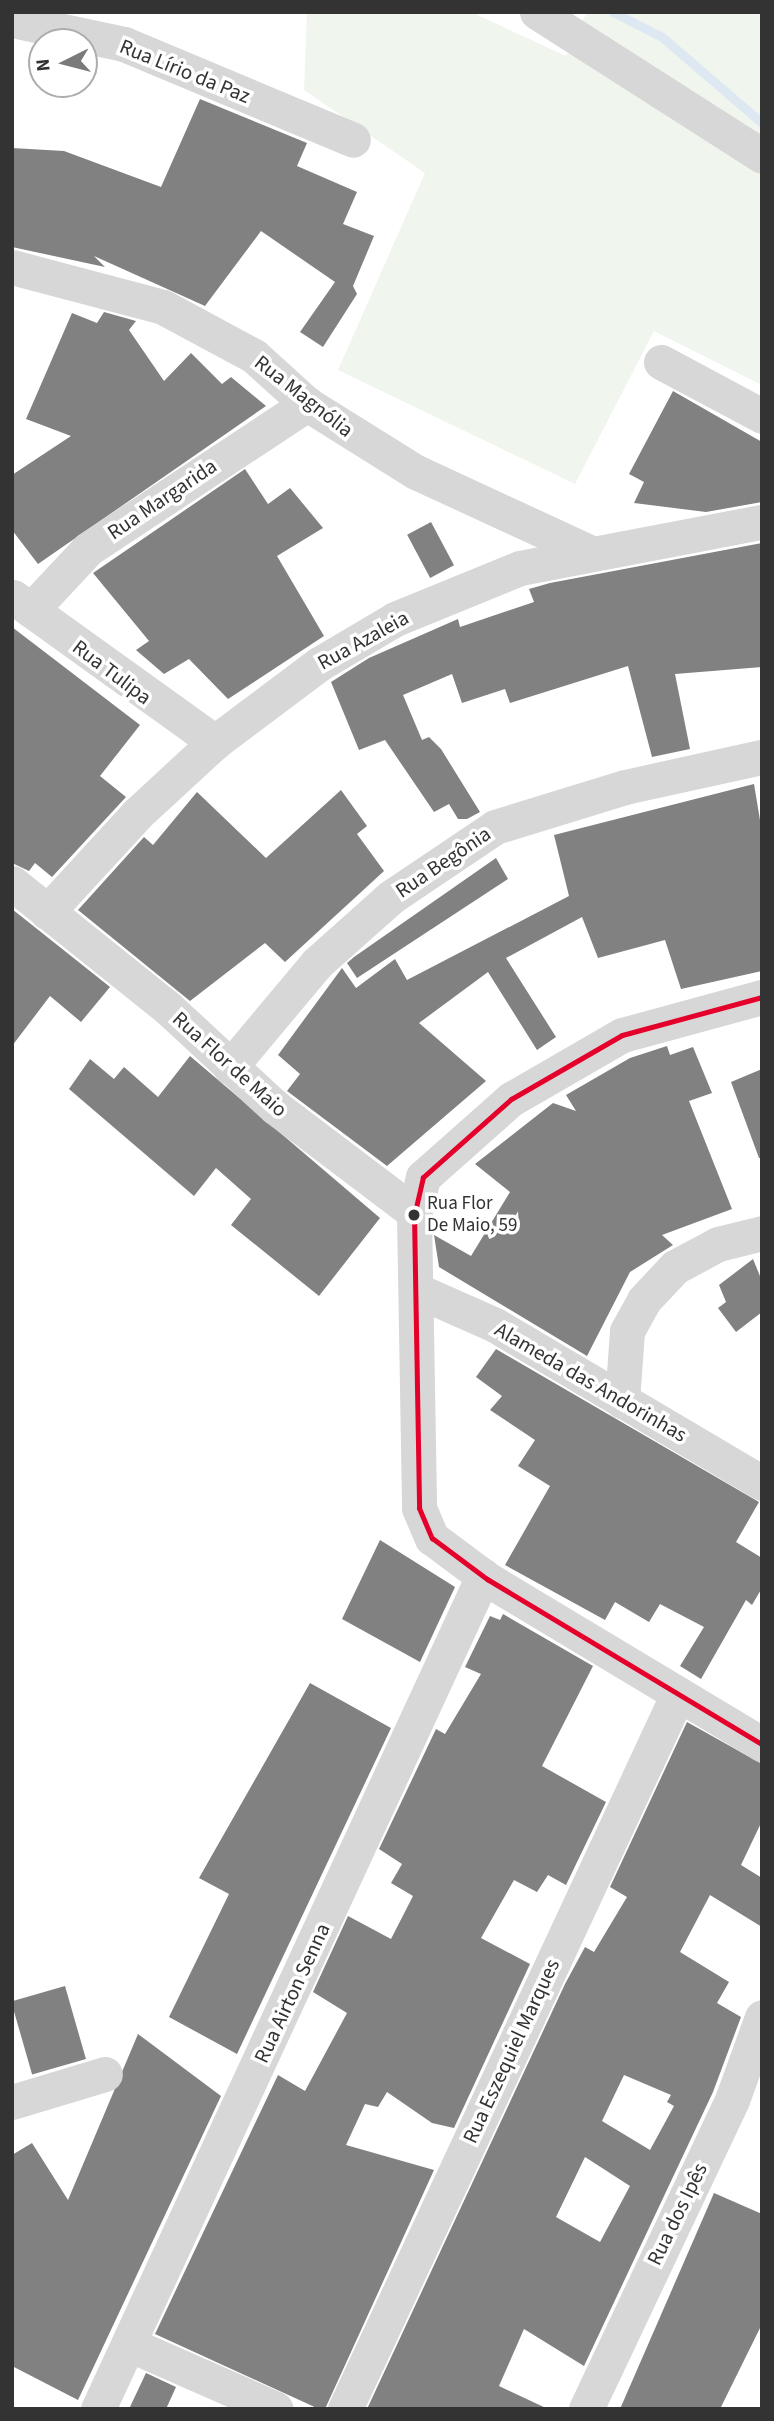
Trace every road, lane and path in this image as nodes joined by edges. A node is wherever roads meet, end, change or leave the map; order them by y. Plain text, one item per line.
1 (537, 12) edge
2 (12, 20) edge
3 (353, 140) dead end
4 (762, 156) edge
5 (12, 267) edge
6 (661, 362) dead end
7 (307, 404) junction
8 (762, 416) edge
9 (762, 522) edge
10 (587, 551) junction
11 (22, 603) edge
12 (215, 742) junction
13 (762, 757) edge
14 (12, 883) edge
15 (47, 912) junction
16 (762, 997) edge
17 (230, 1067) junction
18 (414, 1212) junction
19 (762, 1233) edge
20 (416, 1290) junction
21 (622, 1401) junction
22 (762, 1483) edge
23 (483, 1576) junction
24 (678, 1694) junction
25 (762, 1744) edge
26 (762, 2017) edge
27 (105, 2074) dead end
28 (12, 2102) edge
29 (131, 2345) junction
30 (98, 2409) edge
31 (276, 2409) edge
32 (345, 2409) edge
33 (586, 2409) edge

1 - 4 street
2 - 3 street, Rua Lírio da Paz
5 - 7 street, Rua Magnólia
6 - 8 street
7 - 10 street, Rua Magnólia
7 - 11 street, Rua Margarida
9 - 10 street, Rua Azaleia
10 - 12 street, Rua Azaleia
11 - 12 street, Rua Tulipa
12 - 15 street, Rua Azaleia
13 - 17 street, Rua Begônia
14 - 15 street, Rua Flor de Maio
15 - 17 street, Rua Flor de Maio
16 - 18 street
17 - 18 street, Rua Flor de Maio
18 - 20 street
19 - 21 street
20 - 21 street, Alameda das Andorinhas
20 - 23 street
21 - 22 street, Alameda das Andorinhas
23 - 24 street
23 - 29 street, Rua Airton Senna
24 - 25 street
24 - 32 street, Rua Eszequiel Marques
26 - 33 street, Rua dos Ipês
27 - 28 street
29 - 30 street, Rua Airton Senna
29 - 31 street

